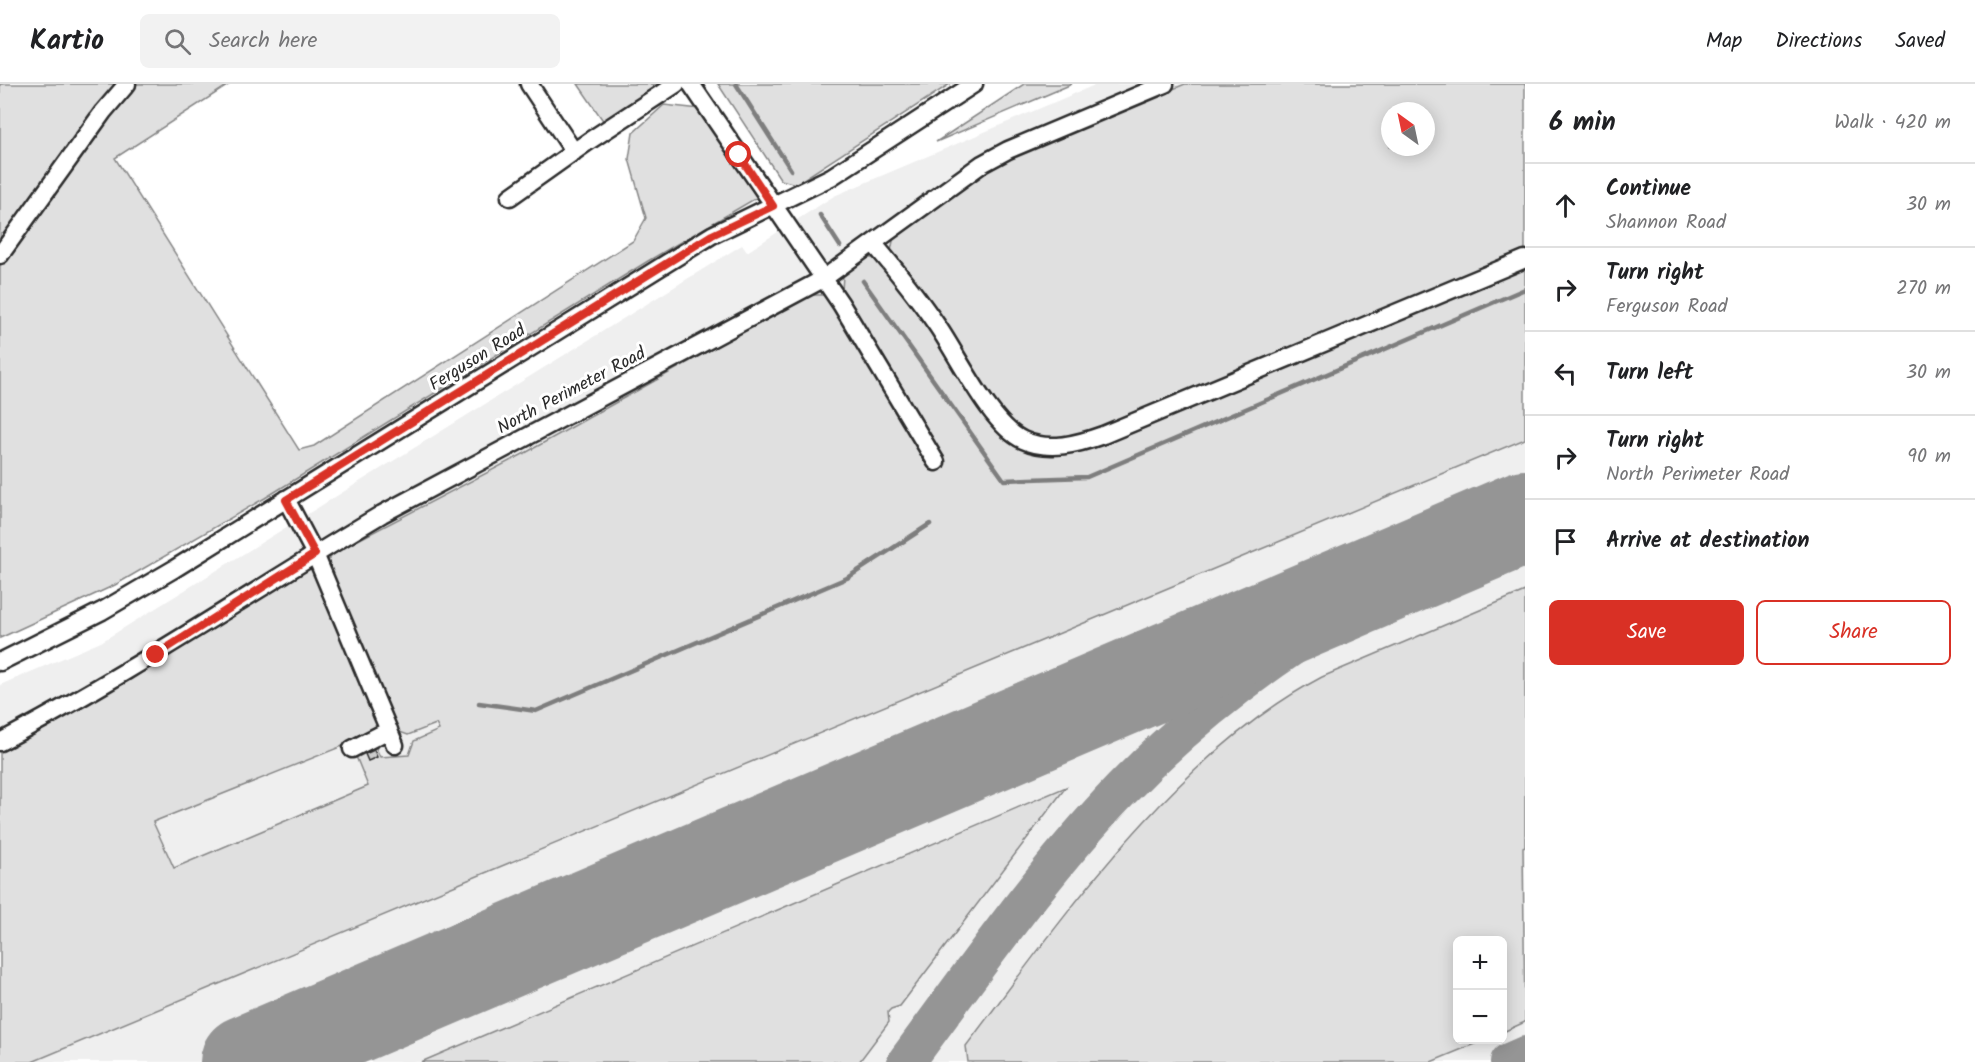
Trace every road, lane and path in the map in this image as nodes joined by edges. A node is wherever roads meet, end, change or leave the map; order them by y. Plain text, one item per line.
1 (127, 84) edge
2 (529, 84) edge
3 (676, 84) edge
4 (691, 84) edge
5 (975, 84) edge
6 (1165, 84) edge
7 (574, 152) junction
8 (510, 197) dead end
9 (773, 206) junction
10 (874, 244) junction
11 (0, 255) edge
12 (1525, 259) edge
13 (823, 279) junction
14 (936, 462) dead end
15 (286, 500) junction
16 (315, 554) junction
17 (0, 662) edge
18 (0, 742) edge
19 (352, 749) dead end

1 - 11 street
2 - 7 street
3 - 7 street
4 - 9 street
5 - 9 street, Ferguson Road
6 - 10 street, North Perimeter Road
7 - 8 street
9 - 13 street
9 - 15 street, Ferguson Road
10 - 12 street
10 - 13 street, North Perimeter Road
13 - 14 street
13 - 16 street, North Perimeter Road
15 - 16 street
15 - 17 street, Ferguson Road
16 - 18 street, North Perimeter Road
16 - 19 street

